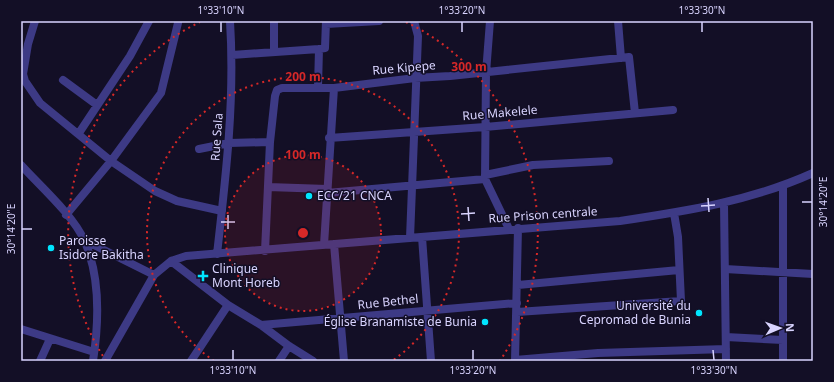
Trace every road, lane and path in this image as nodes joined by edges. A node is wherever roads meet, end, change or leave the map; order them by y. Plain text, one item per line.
1 (35, 21) edge
2 (150, 21) edge
3 (230, 21) edge
4 (274, 21) edge
5 (375, 21) edge
6 (379, 21) edge
7 (414, 21) edge
8 (490, 21) edge
9 (618, 21) edge
10 (178, 23) dead end
11 (326, 23) edge
12 (319, 49) junction
13 (274, 51) junction
14 (232, 55) junction
15 (625, 58) junction
16 (486, 73) junction
17 (415, 78) junction
18 (63, 80) dead end
19 (318, 87) junction
20 (334, 88) junction
21 (97, 105) junction
22 (673, 110) dead end
23 (635, 113) junction
24 (485, 127) junction
25 (415, 132) junction
26 (79, 133) junction
27 (329, 138) junction
28 (270, 142) junction
29 (230, 143) junction
30 (199, 149) dead end
31 (111, 161) junction
32 (609, 161) dead end
33 (21, 165) edge
34 (813, 174) edge
35 (485, 177) junction
36 (413, 186) junction
37 (783, 186) junction
38 (268, 187) junction
39 (327, 191) junction
40 (724, 203) junction
41 (222, 211) junction
42 (674, 213) junction
43 (66, 215) junction
44 (518, 228) junction
45 (509, 229) junction
46 (422, 237) junction
47 (410, 238) junction
48 (84, 240) junction
49 (334, 244) junction
50 (324, 245) junction
51 (265, 251) junction
52 (217, 254) junction
53 (171, 261) junction
54 (725, 269) junction
55 (679, 270) junction
56 (783, 272) junction
57 (813, 274) edge
58 (154, 275) junction
59 (518, 285) junction
60 (517, 303) junction
61 (228, 305) junction
62 (427, 310) junction
63 (517, 312) junction
64 (340, 319) junction
65 (261, 325) junction
66 (21, 329) edge
67 (726, 337) junction
68 (50, 339) junction
69 (783, 340) junction
70 (289, 346) junction
71 (726, 348) junction
72 (94, 357) edge
73 (516, 360) edge
74 (40, 361) edge
75 (105, 361) edge
76 (192, 361) edge
77 (280, 361) edge
78 (313, 361) edge
79 (344, 361) edge
80 (431, 361) edge
81 (726, 361) edge
82 (783, 361) edge

1 - 26 street
2 - 21 street
3 - 14 street, Rue Sala
4 - 13 street
5 - 6 street
5 - 11 street
7 - 17 street
8 - 16 street
9 - 15 street
10 - 31 street
11 - 12 street
12 - 13 street
12 - 19 street
13 - 14 street
14 - 29 street, Rue Sala
15 - 16 street, Rue Kipepe
15 - 23 street
16 - 17 street, Rue Kipepe
16 - 24 street
17 - 20 street, Rue Kipepe
17 - 25 street
18 - 21 street
19 - 20 street, Rue Kipepe
19 - 28 street, Rue Kipepe
20 - 27 street
21 - 26 street
22 - 23 street, Rue Makelele
23 - 24 street, Rue Makelele
24 - 25 street, Rue Makelele
24 - 35 street
25 - 27 street, Rue Makelele
25 - 36 street
26 - 31 street
27 - 39 street
28 - 29 street
28 - 38 street
29 - 30 street
29 - 41 street, Rue Sala
31 - 41 street
31 - 43 street
32 - 35 street
33 - 43 street
34 - 37 street, Rue Prison centrale
35 - 36 street
35 - 45 street
36 - 39 street
36 - 47 street
37 - 40 street, Rue Prison centrale
37 - 56 street
38 - 39 street
38 - 51 street
39 - 50 street
40 - 42 street, Rue Prison centrale
40 - 54 street
41 - 52 street, Rue Sala
42 - 44 street, Rue Prison centrale
42 - 55 street
43 - 48 street
44 - 45 street, Rue Prison centrale
44 - 59 street
45 - 46 street, Rue Prison centrale
46 - 47 street, Rue Prison centrale
46 - 62 street
47 - 49 street, Rue Prison centrale
48 - 58 street
48 - 72 street
49 - 50 street, Rue Prison centrale
49 - 64 street
50 - 51 street, Rue Prison centrale
51 - 52 street, Rue Prison centrale
52 - 53 street, Rue Prison centrale
53 - 58 street, Rue Prison centrale
53 - 61 street
54 - 56 street
54 - 67 street
55 - 59 street
55 - 63 street
56 - 57 street
56 - 69 street
58 - 75 street
59 - 60 street
60 - 62 street, Rue Bethel
60 - 63 street
61 - 65 street
61 - 76 street
62 - 64 street, Rue Bethel
62 - 80 street
63 - 73 street
64 - 65 street, Rue Bethel
64 - 79 street
65 - 70 street
66 - 68 street
67 - 69 street
67 - 71 street
68 - 72 street
68 - 74 street
69 - 82 street
70 - 77 street
70 - 78 street
71 - 73 street
71 - 81 street

